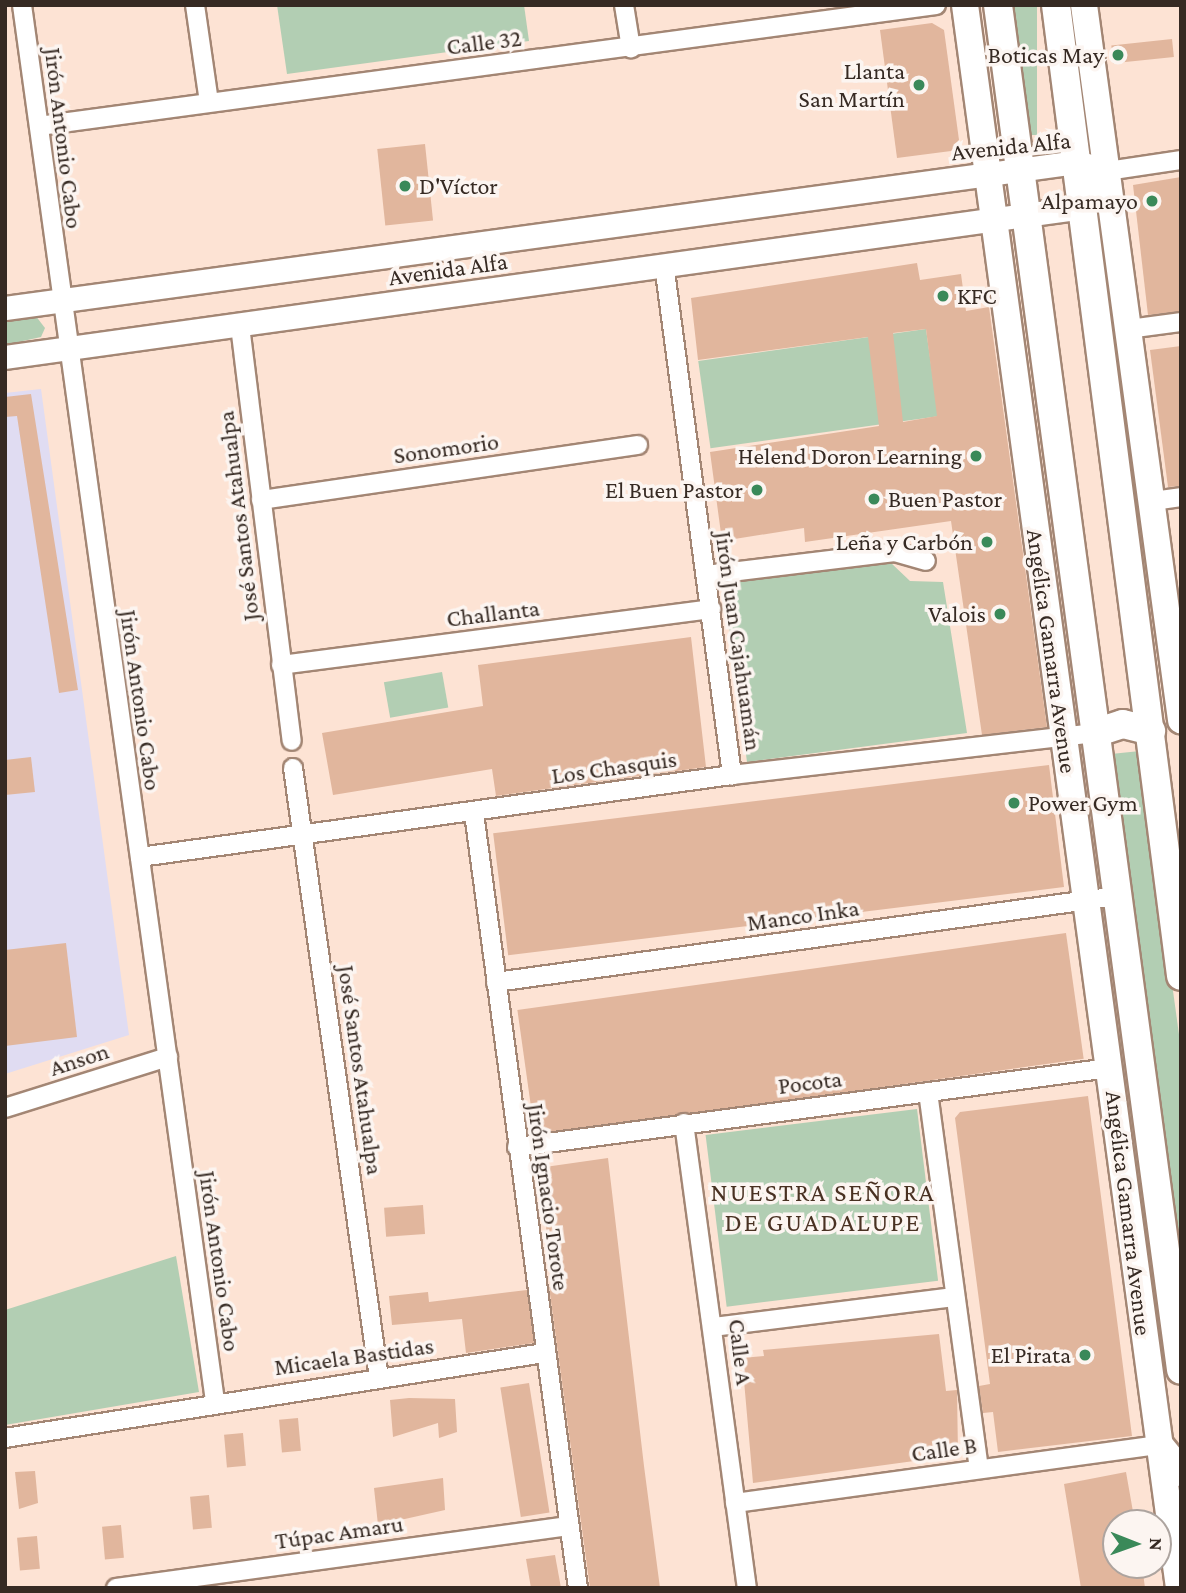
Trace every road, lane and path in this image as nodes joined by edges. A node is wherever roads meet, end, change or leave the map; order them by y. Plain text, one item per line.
1 (22, 5) edge
2 (195, 5) edge
3 (624, 5) edge
4 (793, 5) edge
5 (936, 5) edge
6 (965, 5) edge
7 (998, 5) edge
8 (1056, 5) edge
9 (1084, 5) edge
10 (796, 24) junction
11 (631, 48) junction
12 (209, 102) junction
13 (39, 126) junction
14 (1181, 160) edge
15 (1077, 162) junction
16 (1020, 169) junction
17 (1107, 171) junction
18 (987, 174) junction
19 (1083, 207) junction
20 (1026, 216) junction
21 (994, 221) junction
22 (664, 264) junction
23 (59, 302) junction
24 (5, 308) edge
25 (1181, 323) edge
26 (240, 326) junction
27 (1129, 329) junction
28 (65, 350) junction
29 (5, 357) edge
30 (638, 445) dead end
31 (1181, 497) edge
32 (261, 500) junction
33 (1153, 501) junction
34 (926, 561) dead end
35 (706, 575) junction
36 (711, 609) junction
37 (281, 665) junction
38 (1177, 667) edge
39 (1181, 720) edge
40 (1151, 731) junction
41 (1096, 733) junction
42 (1064, 735) junction
43 (292, 741) dead end
44 (293, 768) dead end
45 (732, 775) junction
46 (474, 813) junction
47 (304, 835) junction
48 (139, 857) junction
49 (1117, 896) junction
50 (1087, 900) junction
51 (1181, 976) edge
52 (496, 982) junction
53 (167, 1057) junction
54 (1110, 1068) junction
55 (928, 1093) junction
56 (5, 1108) edge
57 (684, 1123) junction
58 (517, 1147) junction
59 (956, 1297) junction
60 (713, 1327) junction
61 (544, 1353) junction
62 (1181, 1370) edge
63 (379, 1378) junction
64 (215, 1401) junction
65 (5, 1438) edge
66 (1159, 1445) junction
67 (979, 1469) junction
68 (1181, 1472) edge
69 (735, 1503) junction
70 (569, 1526) junction
71 (116, 1588) edge
72 (578, 1588) edge
73 (747, 1588) edge
74 (1179, 1588) edge

1 - 13 street, Jirón Antonio Cabo
2 - 12 street
3 - 11 street
4 - 10 street
5 - 10 street, Calle 32
6 - 18 main road, Angélica Gamarra Avenue
7 - 16 main road, Angélica Gamarra Avenue
8 - 15 main road
9 - 17 main road
10 - 11 street, Calle 32
11 - 12 street, Calle 32
12 - 13 street, Calle 32
13 - 23 street, Jirón Antonio Cabo
14 - 17 street
15 - 16 street, Avenida Alfa
15 - 17 street, Avenida Alfa
15 - 19 main road
16 - 18 street, Avenida Alfa
16 - 20 main road, Angélica Gamarra Avenue
17 - 19 street
17 - 27 main road
18 - 21 main road, Angélica Gamarra Avenue
18 - 23 street, Avenida Alfa
19 - 20 street, Avenida Alfa
19 - 40 main road
20 - 21 street, Avenida Alfa
20 - 41 main road, Angélica Gamarra Avenue
21 - 22 street, Avenida Alfa
21 - 42 main road, Angélica Gamarra Avenue
22 - 26 street, Avenida Alfa
22 - 35 street, Jirón Juan Cajahuamán
23 - 24 street, Avenida Alfa
23 - 28 street, Jirón Antonio Cabo
25 - 27 street
26 - 28 street, Avenida Alfa
26 - 32 street, José Santos Atahualpa
27 - 33 main road
28 - 29 street, Avenida Alfa
28 - 48 street, Jirón Antonio Cabo
30 - 32 street, Sonomorio
31 - 33 street
32 - 37 street, José Santos Atahualpa
33 - 38 main road
34 - 35 street
35 - 36 street, Jirón Juan Cajahuamán
36 - 37 street, Challanta
36 - 45 street, Jirón Juan Cajahuamán
37 - 43 street, José Santos Atahualpa
38 - 39 main road
40 - 41 main road
40 - 51 main road
41 - 42 street, Los Chasquis
41 - 49 main road, Angélica Gamarra Avenue
42 - 45 street, Los Chasquis
42 - 50 main road, Angélica Gamarra Avenue
44 - 47 street, José Santos Atahualpa
45 - 46 street, Los Chasquis
46 - 47 street, Los Chasquis
46 - 52 street, Jirón Ignacio Torote
47 - 48 street, Los Chasquis
47 - 63 street, José Santos Atahualpa
48 - 53 street, Jirón Antonio Cabo
49 - 50 street, Manco Inka
49 - 62 main road, Angélica Gamarra Avenue
50 - 52 street, Manco Inka
50 - 54 main road, Angélica Gamarra Avenue
52 - 58 street, Jirón Ignacio Torote
53 - 56 street, Anson
53 - 64 street, Jirón Antonio Cabo
54 - 55 street, Pocota
54 - 66 main road, Angélica Gamarra Avenue
55 - 57 street, Pocota
55 - 59 street
57 - 58 street, Pocota
57 - 60 street, Calle A
58 - 61 street, Jirón Ignacio Torote
59 - 60 street
59 - 67 street
60 - 69 street, Calle A
61 - 63 street, Micaela Bastidas
61 - 70 street, Jirón Ignacio Torote
63 - 64 street, Micaela Bastidas
64 - 65 street, Micaela Bastidas
66 - 67 street, Calle B
66 - 68 main road
66 - 74 main road, Angélica Gamarra Avenue
67 - 69 street, Calle B
69 - 73 street, Calle A
70 - 71 street, Túpac Amaru
70 - 72 street, Jirón Ignacio Torote

